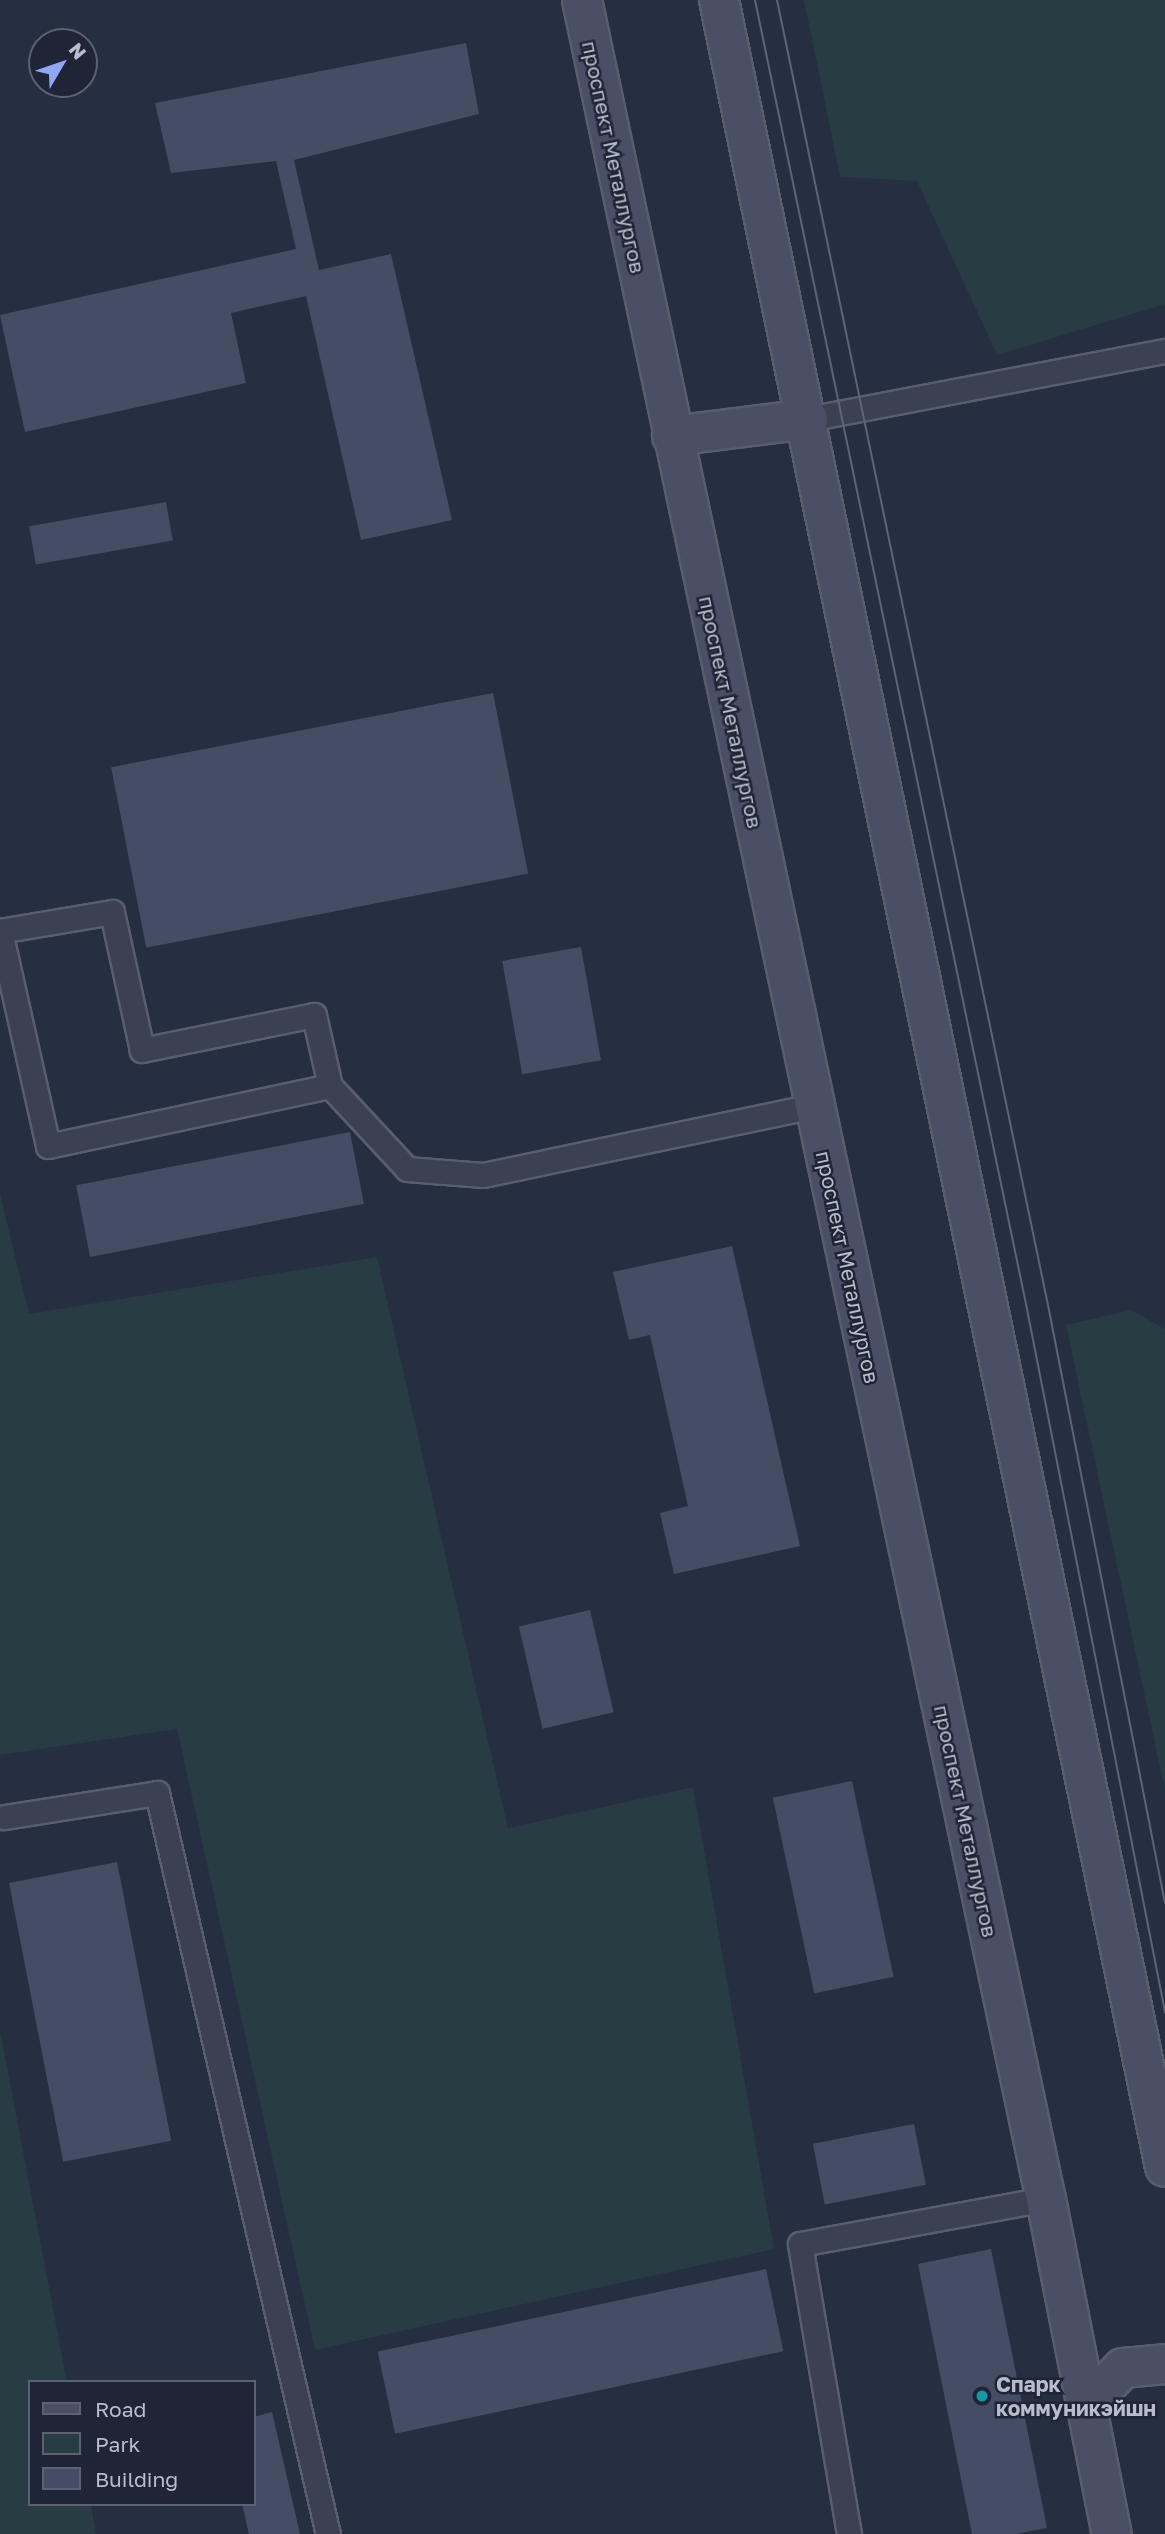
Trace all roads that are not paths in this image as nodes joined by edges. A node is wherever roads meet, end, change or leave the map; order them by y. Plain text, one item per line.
1 (582, 0) edge
2 (719, 0) edge
3 (1165, 351) edge
4 (808, 419) junction
5 (672, 436) junction
6 (331, 1086) junction
7 (814, 1106) junction
8 (4, 1817) dead end
9 (1165, 2167) edge
10 (1046, 2199) junction
11 (1165, 2364) edge
12 (1086, 2406) junction
13 (328, 2534) edge
14 (849, 2534) edge
15 (1112, 2534) edge

1 - 5 street, проспект Металлургов
2 - 4 street
3 - 4 lane
4 - 5 street
4 - 9 street
5 - 7 street, проспект Металлургов
6 - 6 lane
6 - 7 lane
7 - 10 street, проспект Металлургов
8 - 13 lane
10 - 12 street, проспект Металлургов
10 - 14 lane
11 - 12 street
12 - 15 street, проспект Металлургов

